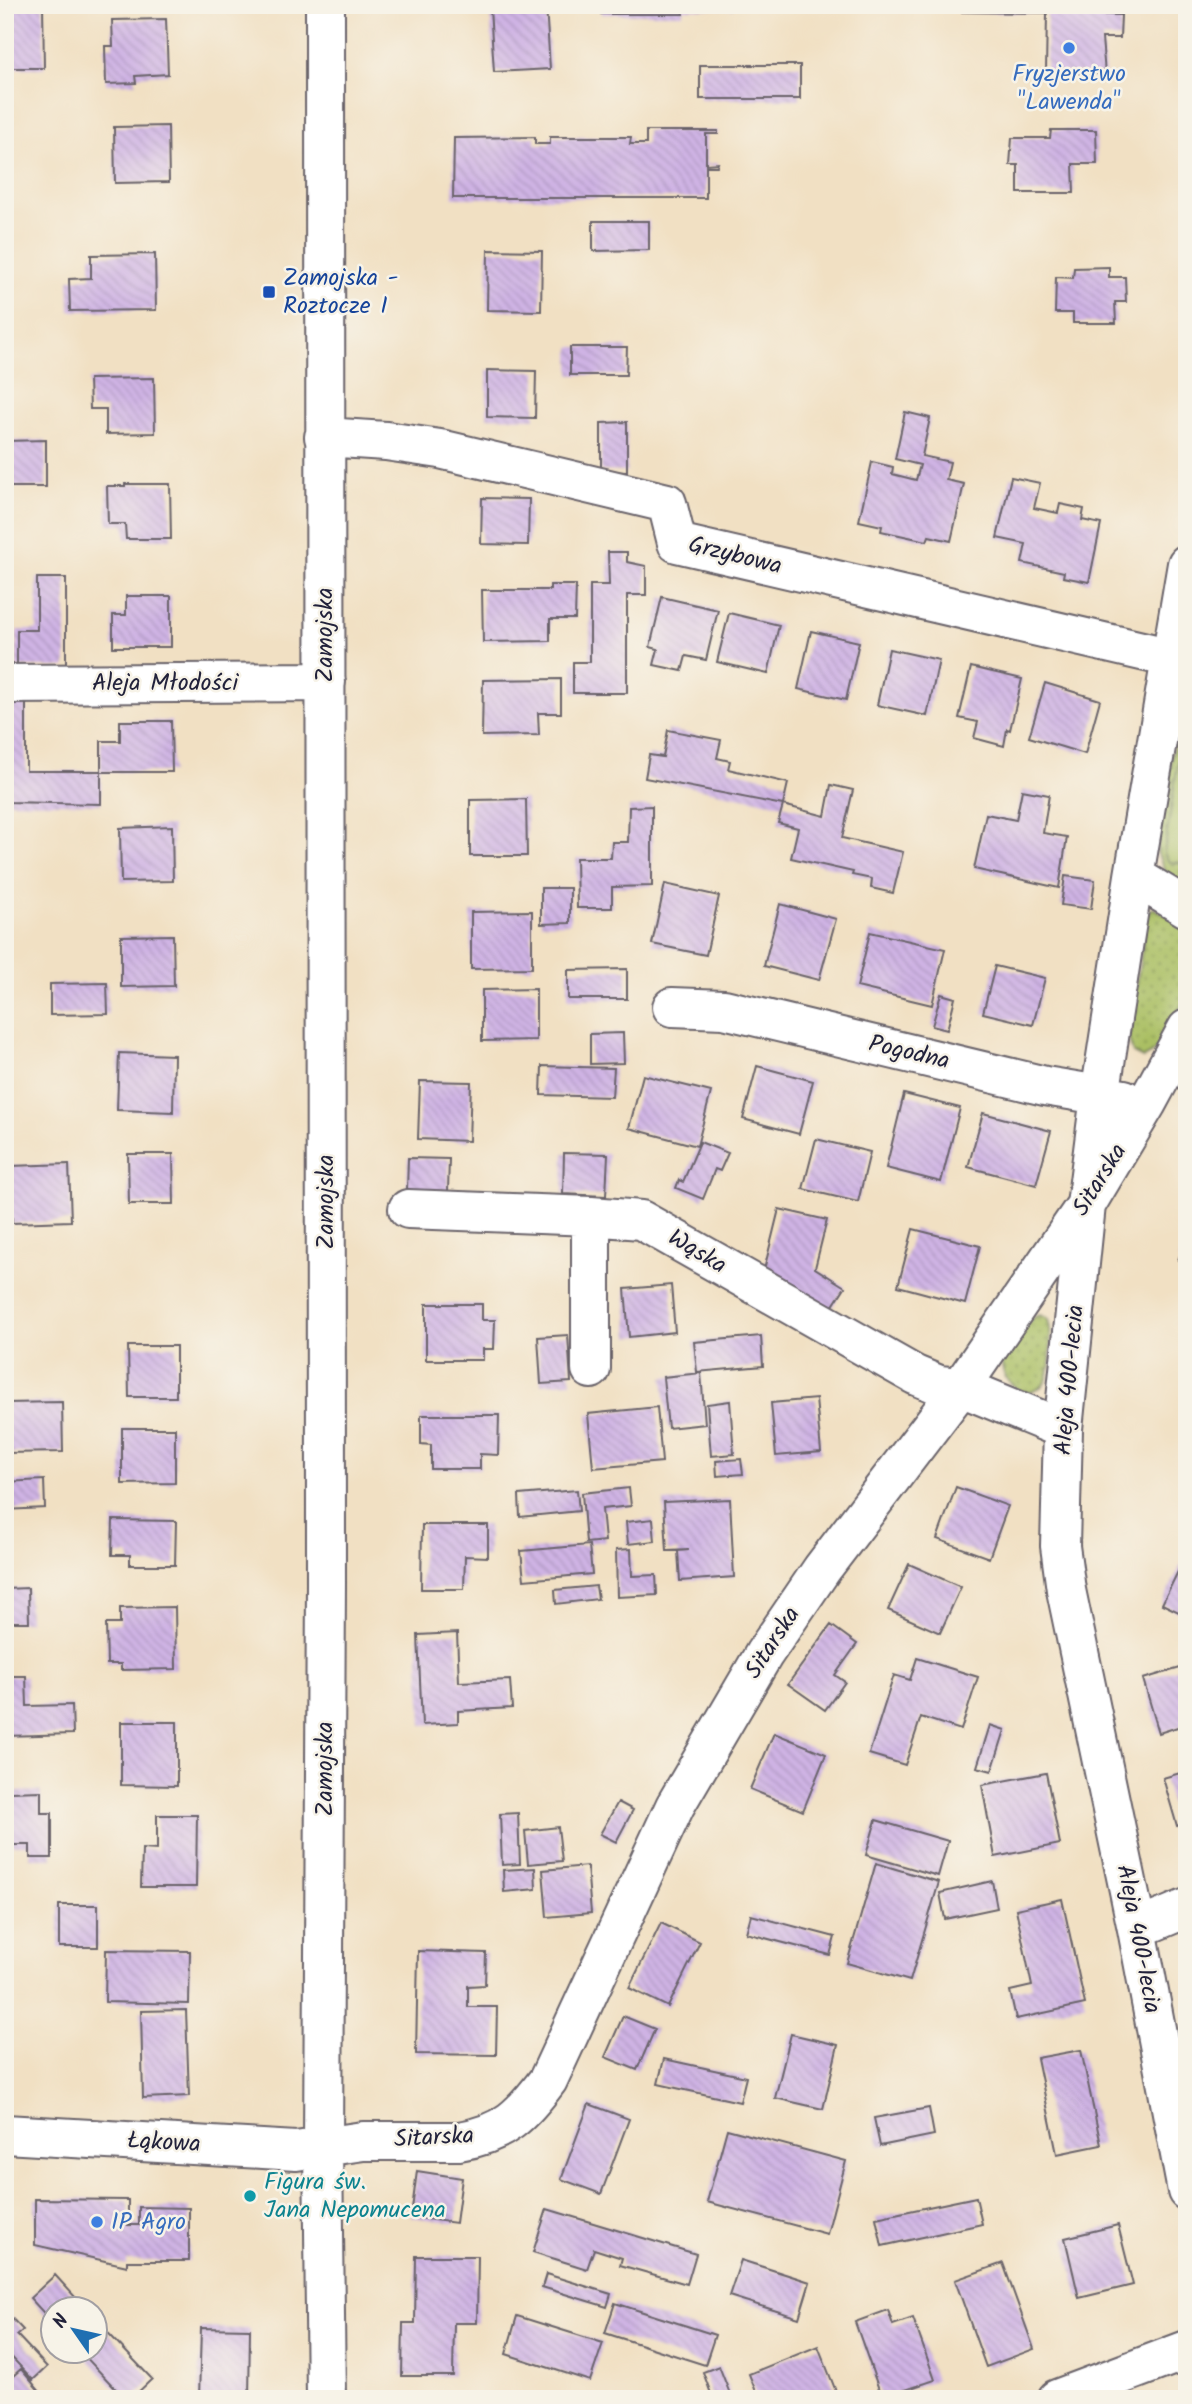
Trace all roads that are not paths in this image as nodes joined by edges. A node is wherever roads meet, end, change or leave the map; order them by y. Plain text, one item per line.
1 (325, 5) edge
2 (324, 437) junction
3 (1187, 564) edge
4 (1172, 658) junction
5 (326, 682) junction
6 (5, 684) edge
7 (1134, 876) junction
8 (1187, 908) edge
9 (672, 1007) dead end
10 (1187, 1028) edge
11 (1100, 1096) junction
12 (1147, 1103) junction
13 (1086, 1205) junction
14 (408, 1209) dead end
15 (591, 1216) junction
16 (591, 1368) dead end
17 (961, 1387) junction
18 (1063, 1429) junction
19 (1187, 1909) edge
20 (1137, 1929) junction
21 (5, 2134) edge
22 (323, 2146) junction
23 (1187, 2191) edge
24 (1187, 2350) edge
25 (326, 2399) edge
26 (1057, 2399) edge

1 - 2 street, Zamojska
2 - 4 street, Grzybowa
2 - 5 street, Zamojska
3 - 4 street, Aleja 400-lecia
4 - 7 street, Aleja 400-lecia
5 - 6 street, Aleja Młodości
5 - 22 street, Zamojska
7 - 8 street
7 - 11 street, Aleja 400-lecia
9 - 11 street, Pogodna
10 - 12 street, Sitarska
11 - 12 street, Pogodna
11 - 13 street, Aleja 400-lecia
12 - 13 street, Sitarska
13 - 17 street, Sitarska
13 - 18 street, Aleja 400-lecia
14 - 15 street, Wąska
15 - 16 street
15 - 17 street, Wąska
17 - 18 street, Wąska
17 - 22 street, Sitarska
18 - 20 street, Aleja 400-lecia
19 - 20 street
20 - 23 street, Aleja 400-lecia
21 - 22 street, Łąkowa
22 - 25 street, Zamojska
24 - 26 street

